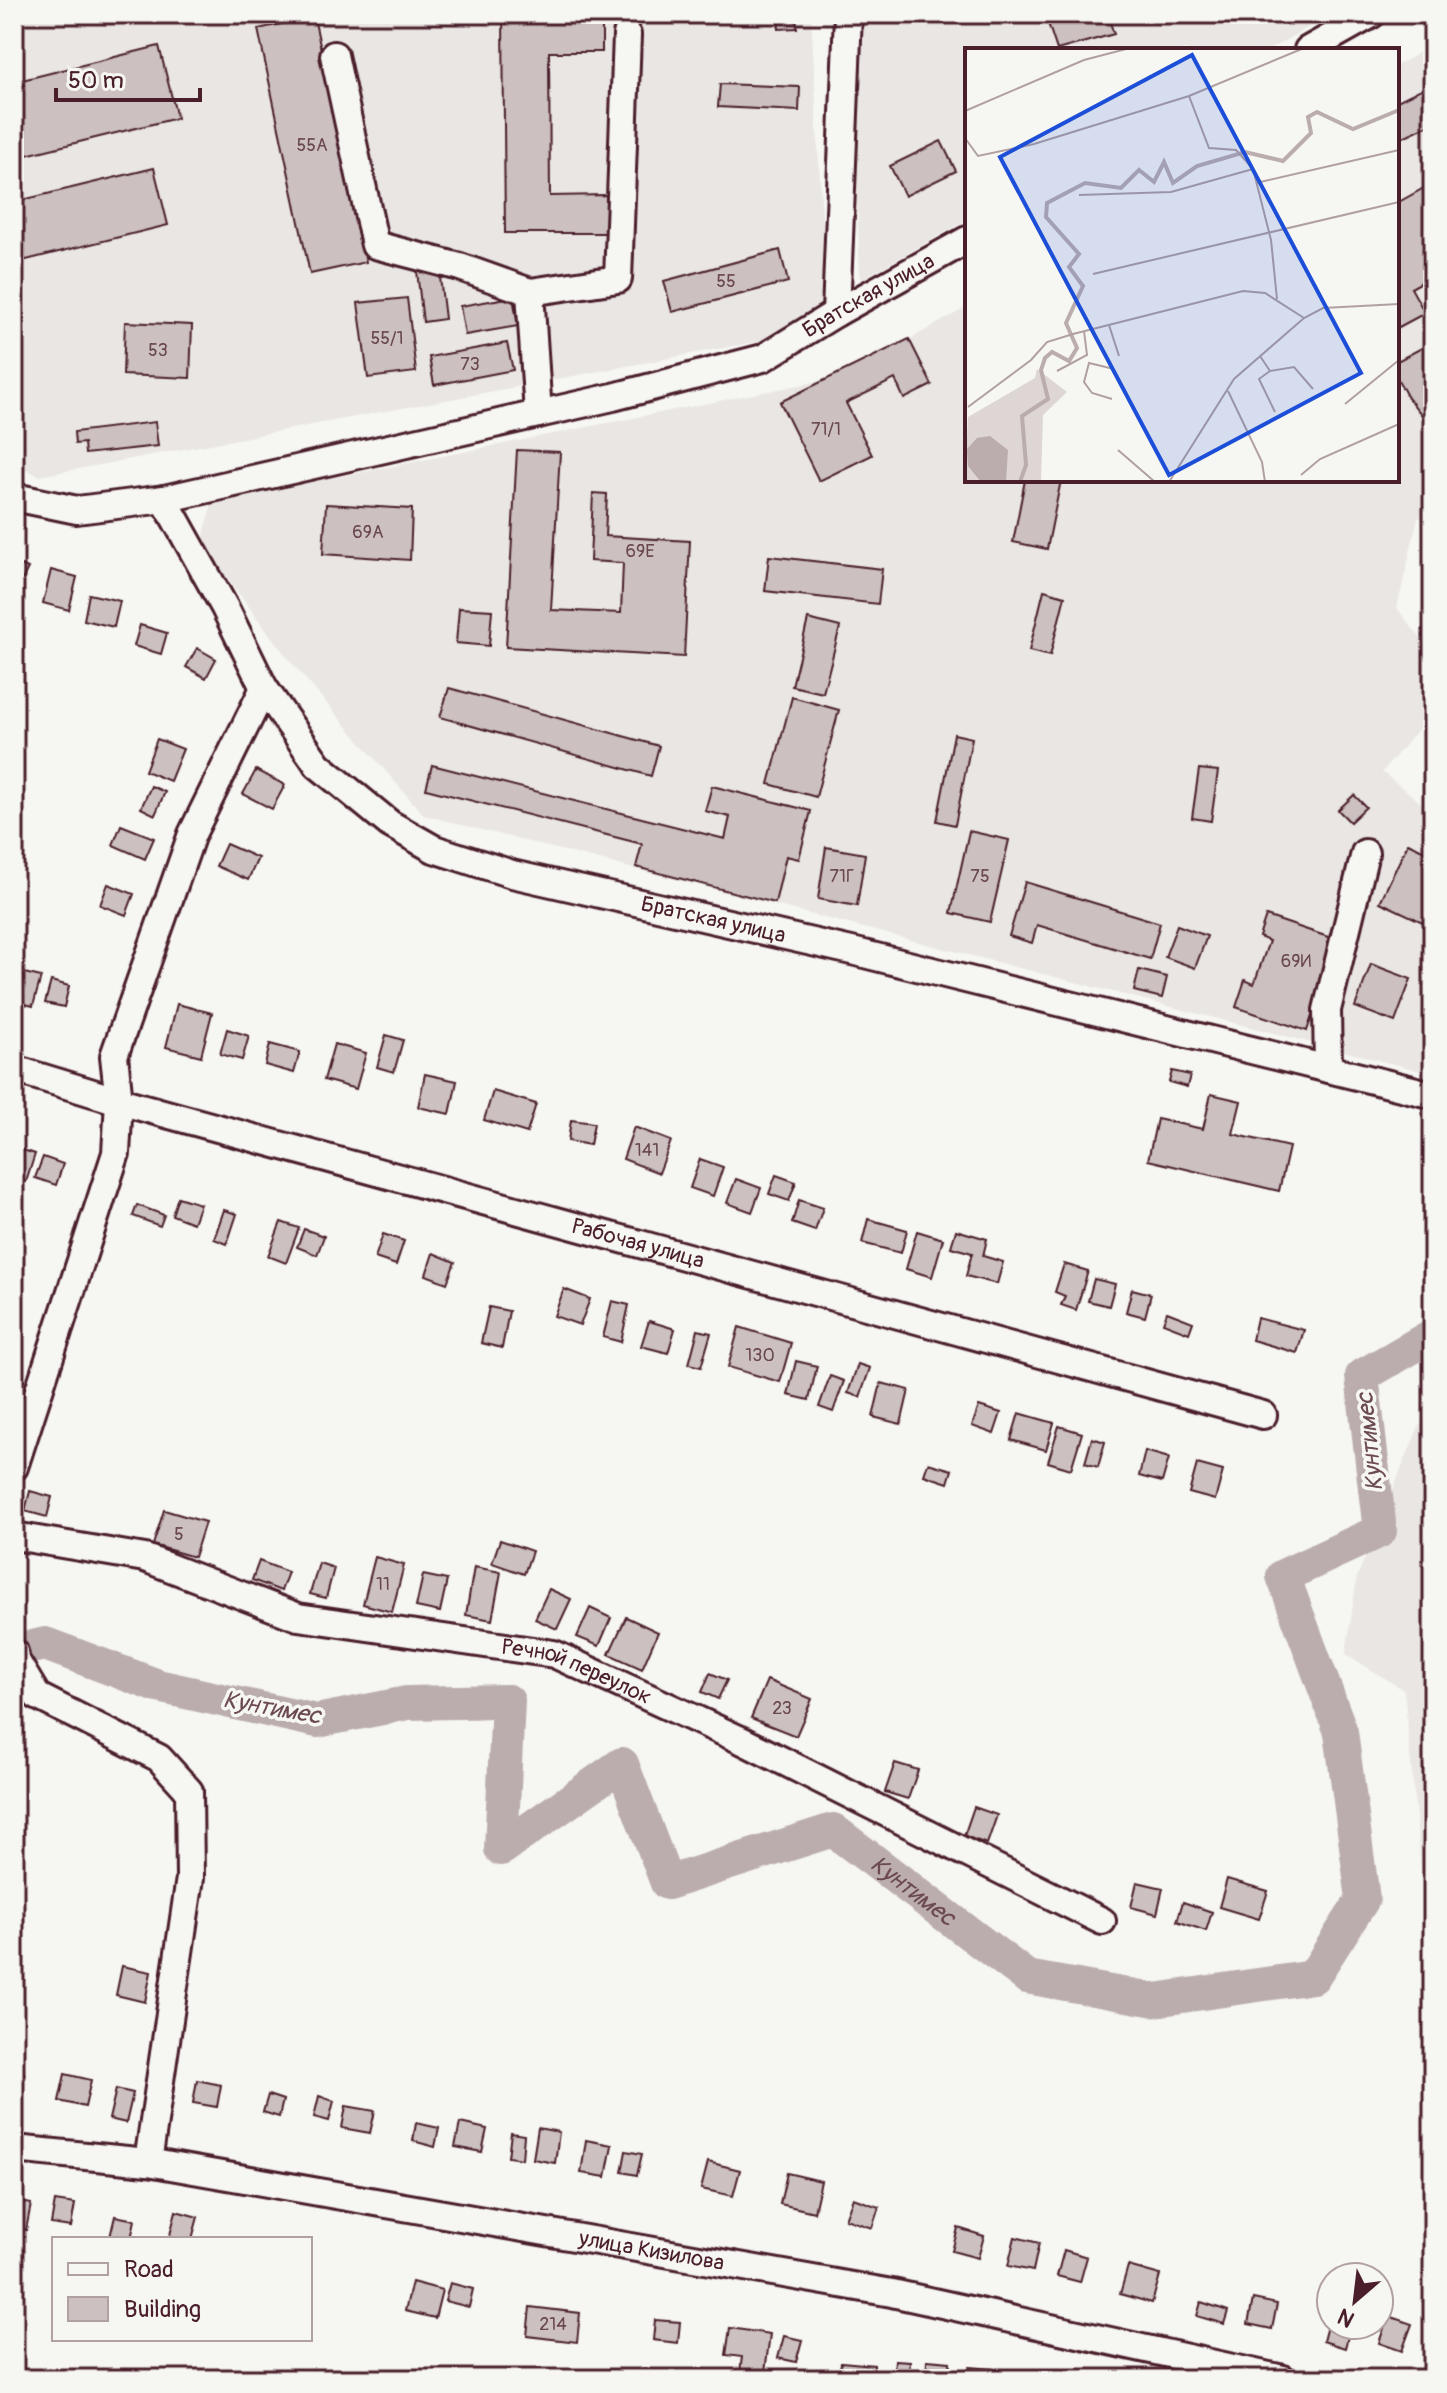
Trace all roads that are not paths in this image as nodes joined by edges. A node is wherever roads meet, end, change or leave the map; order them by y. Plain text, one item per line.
1 (848, 14) edge
2 (1372, 14) edge
3 (627, 35) dead end
4 (1312, 48) edge
5 (334, 55) dead end
6 (965, 241) edge
7 (530, 292) junction
8 (836, 313) junction
9 (538, 414) junction
10 (14, 497) edge
11 (164, 499) junction
12 (264, 688) junction
13 (1365, 853) dead end
14 (14, 1069) edge
15 (1328, 1069) junction
16 (1433, 1095) edge
17 (119, 1101) junction
18 (1263, 1415) dead end
19 (18, 1439) edge
20 (14, 1467) edge
21 (14, 1536) edge
22 (15, 1657) edge
23 (1102, 1921) dead end
24 (14, 2149) edge
25 (148, 2162) junction
26 (1283, 2379) edge

1 - 8 street
2 - 4 street
3 - 7 street
5 - 7 street
6 - 8 street, Братская улица
7 - 9 street
8 - 9 street, Братская улица
9 - 11 street, Братская улица
10 - 11 street, Братская улица
11 - 12 street, Братская улица
12 - 15 street, Братская улица
12 - 17 street
13 - 15 street
14 - 17 street, Рабочая улица
15 - 16 street, Братская улица
17 - 18 street, Рабочая улица
17 - 19 street
19 - 20 street
21 - 23 street, Речной переулок
22 - 25 street
24 - 25 street, улица Кизилова
25 - 26 street, улица Кизилова

